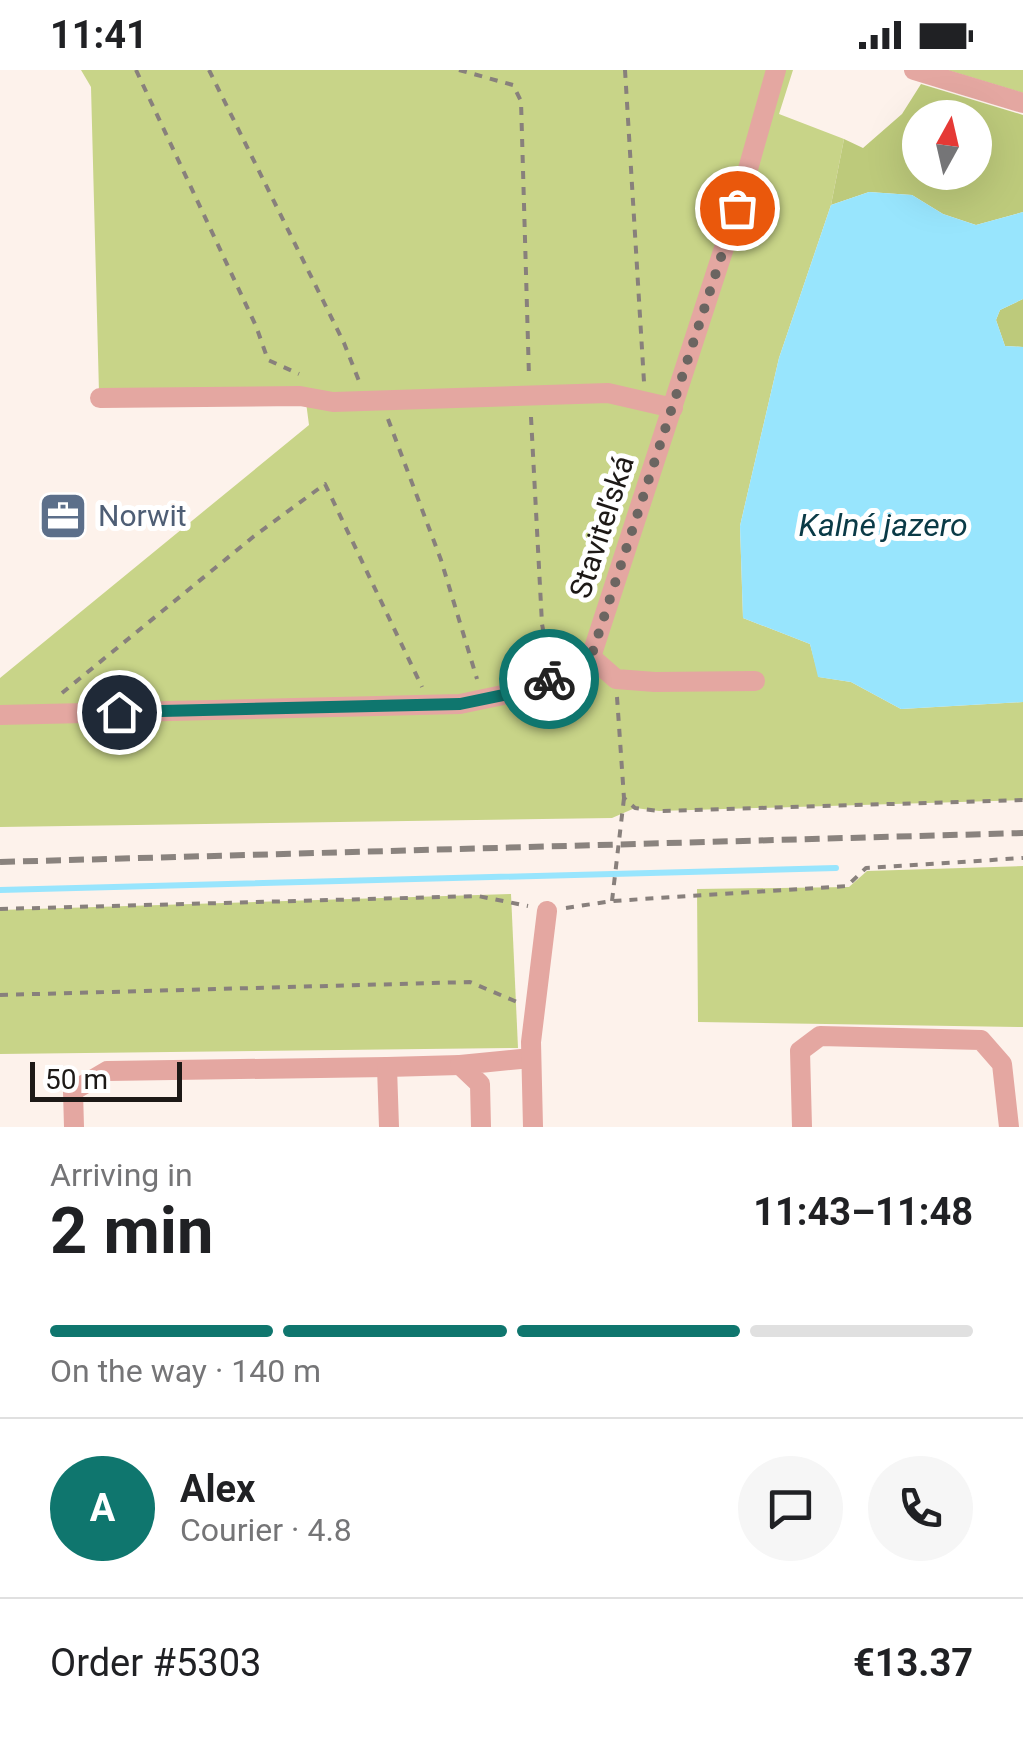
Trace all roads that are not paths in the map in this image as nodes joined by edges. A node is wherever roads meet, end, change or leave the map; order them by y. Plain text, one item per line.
1 (776, 70) edge
2 (914, 70) edge
3 (1023, 103) edge
4 (100, 398) dead end
5 (673, 408) junction
6 (591, 657) junction
7 (755, 681) dead end
8 (0, 715) edge
9 (547, 911) road end
10 (531, 1058) junction
11 (460, 1065) junction
12 (387, 1067) junction
13 (74, 1127) edge
14 (388, 1127) edge
15 (481, 1127) edge
16 (534, 1127) edge
17 (802, 1127) edge
18 (1009, 1127) edge

1 - 5 street, Staviteľská
2 - 3 street
4 - 5 street
5 - 6 street, Staviteľská
6 - 7 street
6 - 8 street
9 - 10 street
10 - 11 street
10 - 16 street
11 - 12 street
11 - 15 street
12 - 13 street
12 - 14 street
17 - 18 street

